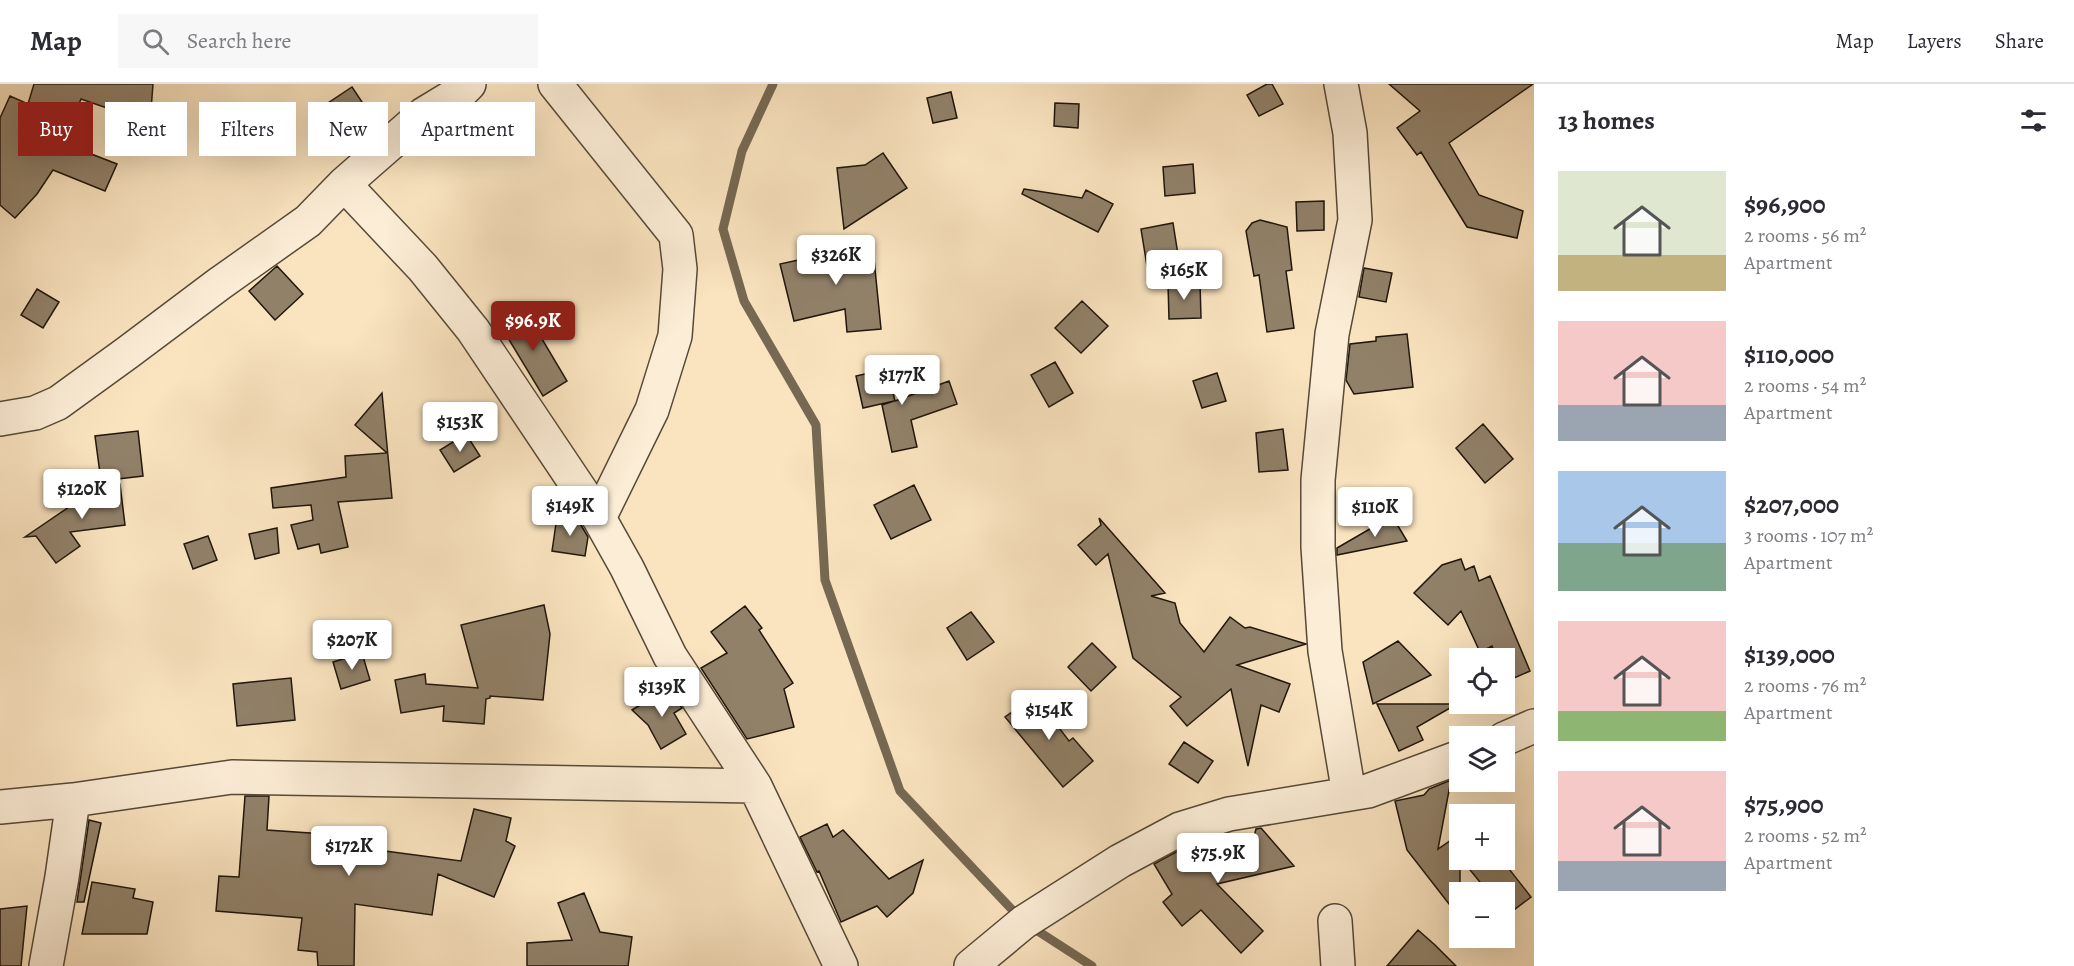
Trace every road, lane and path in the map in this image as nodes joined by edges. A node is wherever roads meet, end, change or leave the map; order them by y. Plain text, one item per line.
1 (469, 84) edge
2 (555, 84) edge
3 (1341, 86) edge
4 (344, 184) junction
5 (0, 419) edge
6 (599, 519) junction
7 (1534, 726) edge
8 (1515, 734) edge
9 (1449, 761) edge
10 (755, 786) junction
11 (1349, 794) junction
12 (73, 800) junction
13 (0, 807) edge
14 (1335, 921) dead end
15 (46, 966) edge
16 (841, 966) edge
17 (970, 966) edge
18 (1338, 966) edge

1 - 4 street
2 - 6 street
3 - 11 street
4 - 5 street
4 - 6 street
6 - 10 street
7 - 8 street
9 - 11 street
10 - 12 street
10 - 16 street
11 - 17 street
12 - 13 street
12 - 15 street
14 - 18 street

